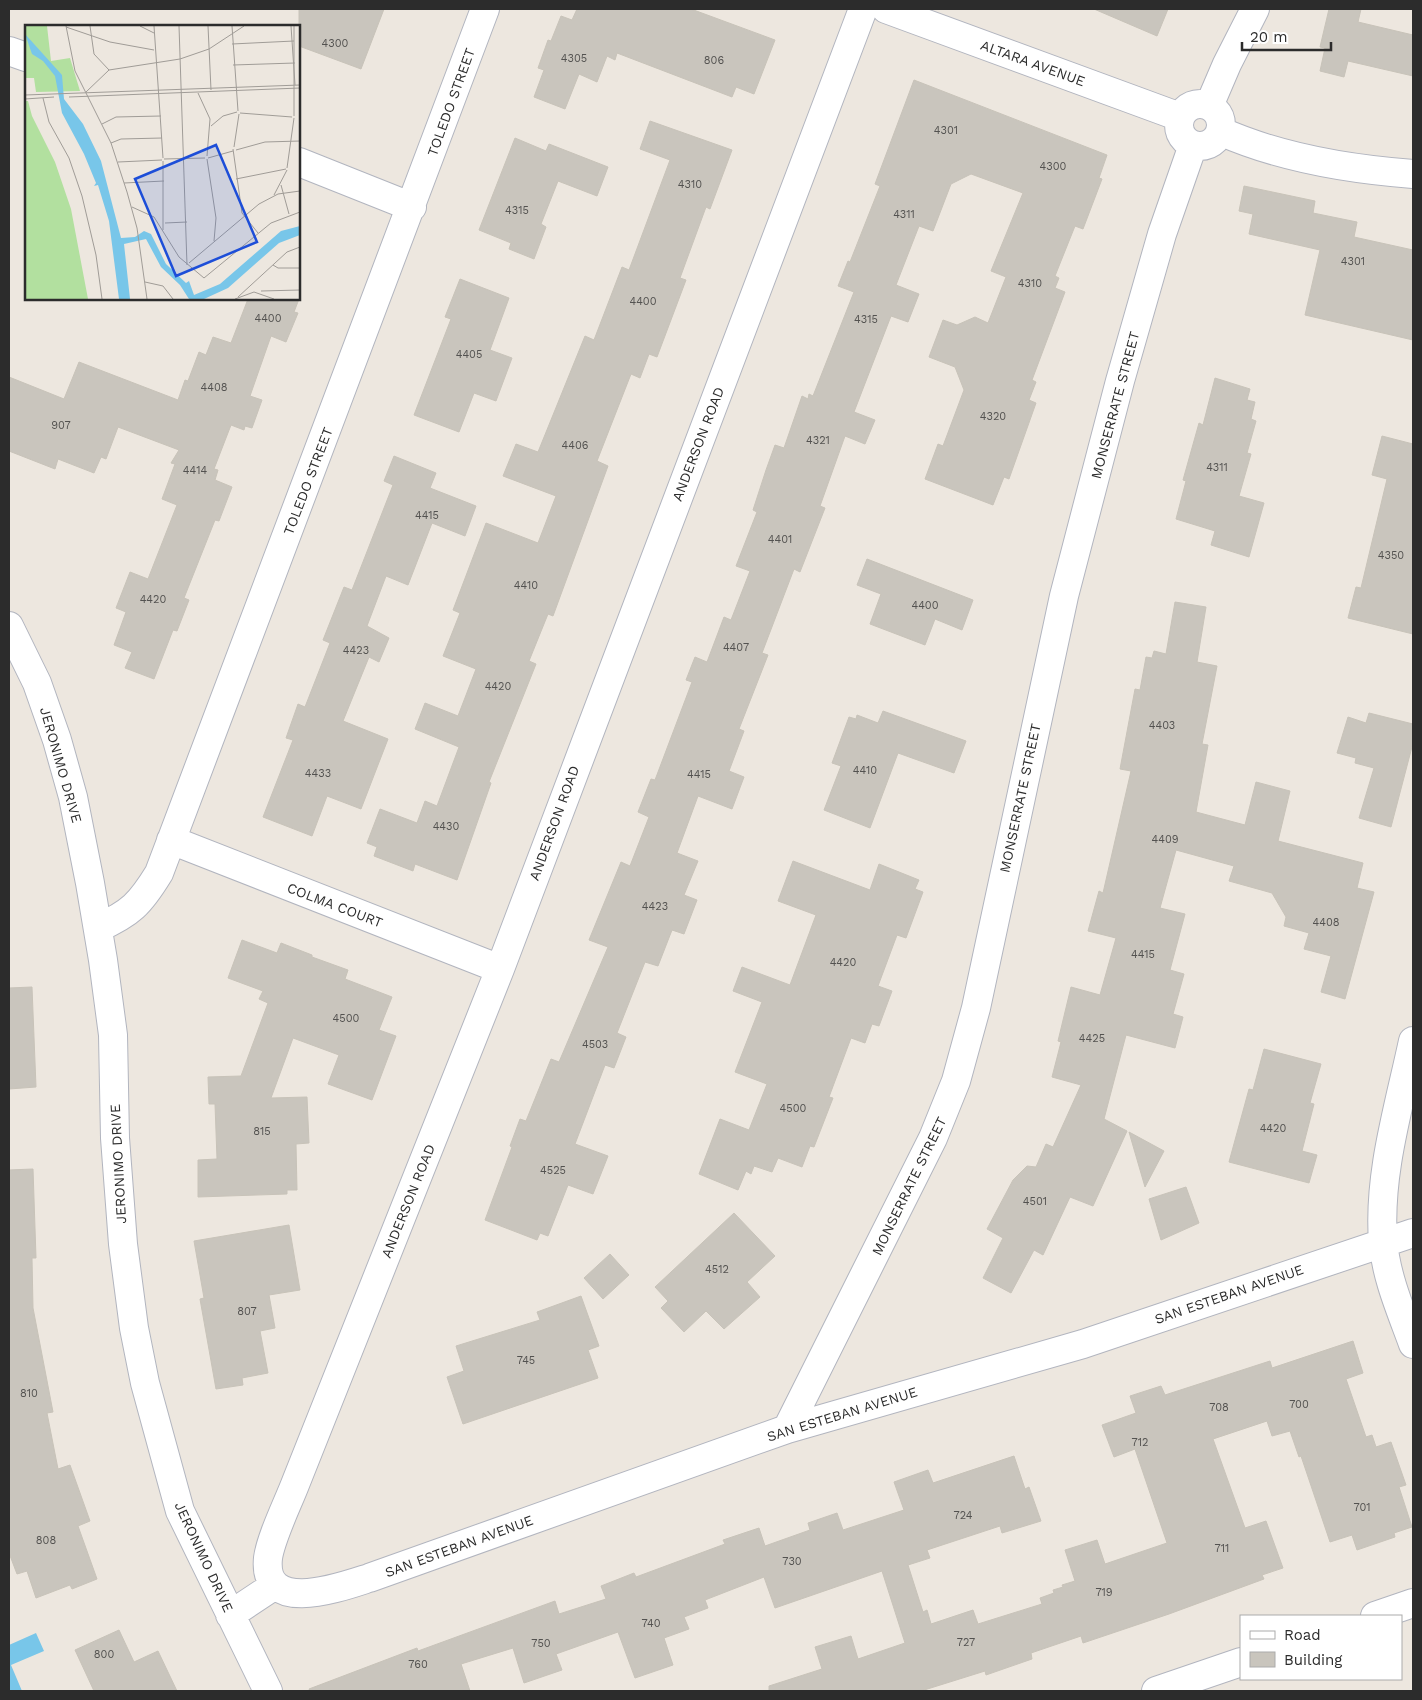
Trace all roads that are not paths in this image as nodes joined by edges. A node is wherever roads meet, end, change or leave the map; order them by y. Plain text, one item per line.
1 (486, 9) edge
2 (863, 9) edge
3 (886, 9) edge
4 (1255, 9) edge
5 (9, 50) edge
6 (25, 57) edge
7 (1209, 106) junction
8 (1180, 117) junction
9 (1220, 131) junction
10 (1193, 145) junction
11 (300, 162) edge
12 (1413, 174) edge
13 (412, 206) junction
14 (9, 626) edge
15 (171, 840) junction
16 (98, 928) junction
17 (500, 969) junction
18 (1413, 1041) edge
19 (1413, 1233) edge
20 (1384, 1243) junction
21 (1413, 1344) edge
22 (787, 1428) junction
23 (275, 1585) junction
24 (1413, 1603) edge
25 (230, 1615) junction
26 (1378, 1615) edge
27 (1240, 1662) edge
28 (268, 1691) edge
29 (1156, 1691) edge

1 - 13 street, TOLEDO STREET
2 - 17 street, ANDERSON ROAD
3 - 8 street, ALTARA AVENUE
4 - 7 street
5 - 6 street
7 - 8 street
7 - 9 street
8 - 10 street
9 - 10 street
9 - 12 street
10 - 22 street, MONSERRATE STREET
11 - 13 street
13 - 15 street, TOLEDO STREET
14 - 16 street, JERONIMO DRIVE
15 - 16 street, TOLEDO STREET
15 - 17 street, COLMA COURT
16 - 25 street, JERONIMO DRIVE
17 - 23 street, ANDERSON ROAD
18 - 20 street
19 - 20 street, SAN ESTEBAN AVENUE
20 - 21 street
20 - 22 street, SAN ESTEBAN AVENUE
22 - 23 street, SAN ESTEBAN AVENUE
23 - 25 street
24 - 26 street
25 - 28 street, JERONIMO DRIVE
27 - 29 street

